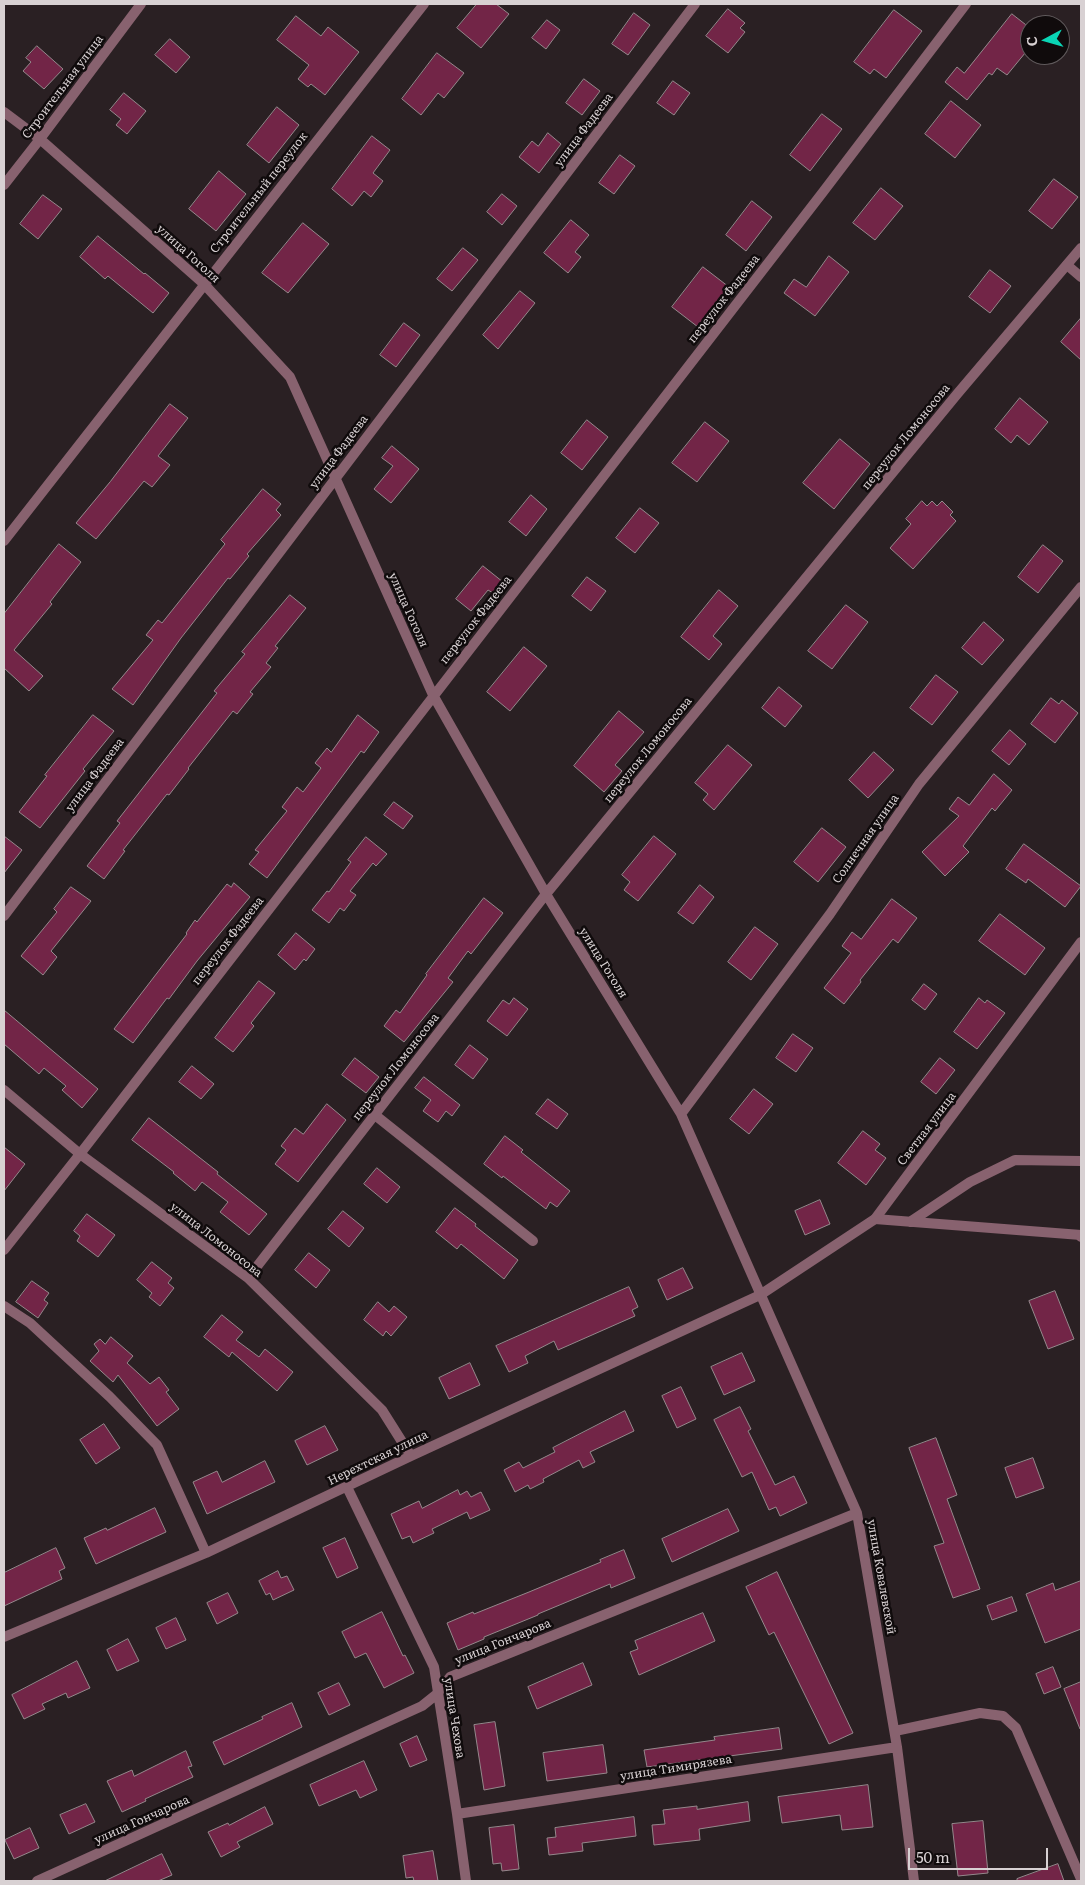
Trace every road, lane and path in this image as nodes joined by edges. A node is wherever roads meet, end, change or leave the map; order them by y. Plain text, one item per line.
1 (141, 4) edge
2 (424, 4) edge
3 (695, 4) edge
4 (966, 4) edge
5 (4, 112) edge
6 (40, 139) junction
7 (4, 185) edge
8 (1081, 248) edge
9 (1067, 265) junction
10 (1081, 277) edge
11 (204, 284) junction
12 (335, 479) junction
13 (4, 541) edge
14 (1081, 587) edge
15 (433, 695) junction
16 (546, 894) junction
17 (4, 916) edge
18 (1081, 942) edge
19 (4, 1090) edge
20 (375, 1114) junction
21 (681, 1114) junction
22 (80, 1154) junction
23 (1081, 1161) edge
24 (875, 1219) junction
25 (910, 1222) junction
26 (1081, 1236) edge
27 (533, 1241) dead end
28 (4, 1250) edge
29 (248, 1278) junction
30 (760, 1294) junction
31 (4, 1306) edge
32 (411, 1456) junction
33 (347, 1487) junction
34 (857, 1513) junction
35 (206, 1553) junction
36 (4, 1637) edge
37 (437, 1694) junction
38 (895, 1731) junction
39 (897, 1747) junction
40 (457, 1814) junction
41 (1081, 1879) edge
42 (37, 1881) edge
43 (466, 1881) edge
44 (914, 1881) edge

1 - 6 street, Строительная улица
2 - 11 street, Строительный переулок
3 - 12 street, улица Фадеева
4 - 15 street, переулок Фадеева
5 - 6 street, улица Гоголя
6 - 7 street, Строительная улица
6 - 11 street, улица Гоголя
8 - 9 street, переулок Ломоносова
9 - 10 street
9 - 16 street, переулок Ломоносова
11 - 12 street, улица Гоголя
11 - 13 street, Строительный переулок
12 - 15 street, улица Гоголя
12 - 17 street, улица Фадеева
14 - 21 street, Солнечная улица
15 - 16 street, улица Гоголя
15 - 22 street, переулок Фадеева
16 - 20 street, переулок Ломоносова
16 - 21 street, улица Гоголя
18 - 24 street, Светлая улица
19 - 22 street, улица Ломоносова
20 - 27 street
20 - 29 street, переулок Ломоносова
21 - 30 street, улица Гоголя
22 - 28 street, переулок Фадеева
22 - 29 street, улица Ломоносова
23 - 25 street
24 - 25 street
24 - 30 street, Светлая улица
25 - 26 street
29 - 32 street, улица Ломоносова
30 - 32 street, Нерехтская улица
30 - 34 street, улица Ковалевской
31 - 35 street
32 - 33 street, Нерехтская улица
33 - 35 street, Нерехтская улица
33 - 37 street, улица Чехова
34 - 37 street, улица Гончарова
34 - 38 street, улица Ковалевской
35 - 36 street, Нерехтская улица
37 - 40 street, улица Чехова
37 - 42 street, улица Гончарова
38 - 39 street, улица Ковалевской
38 - 41 street
39 - 40 street, улица Тимирязева
39 - 44 street, улица Ковалевской
40 - 43 street, улица Чехова

